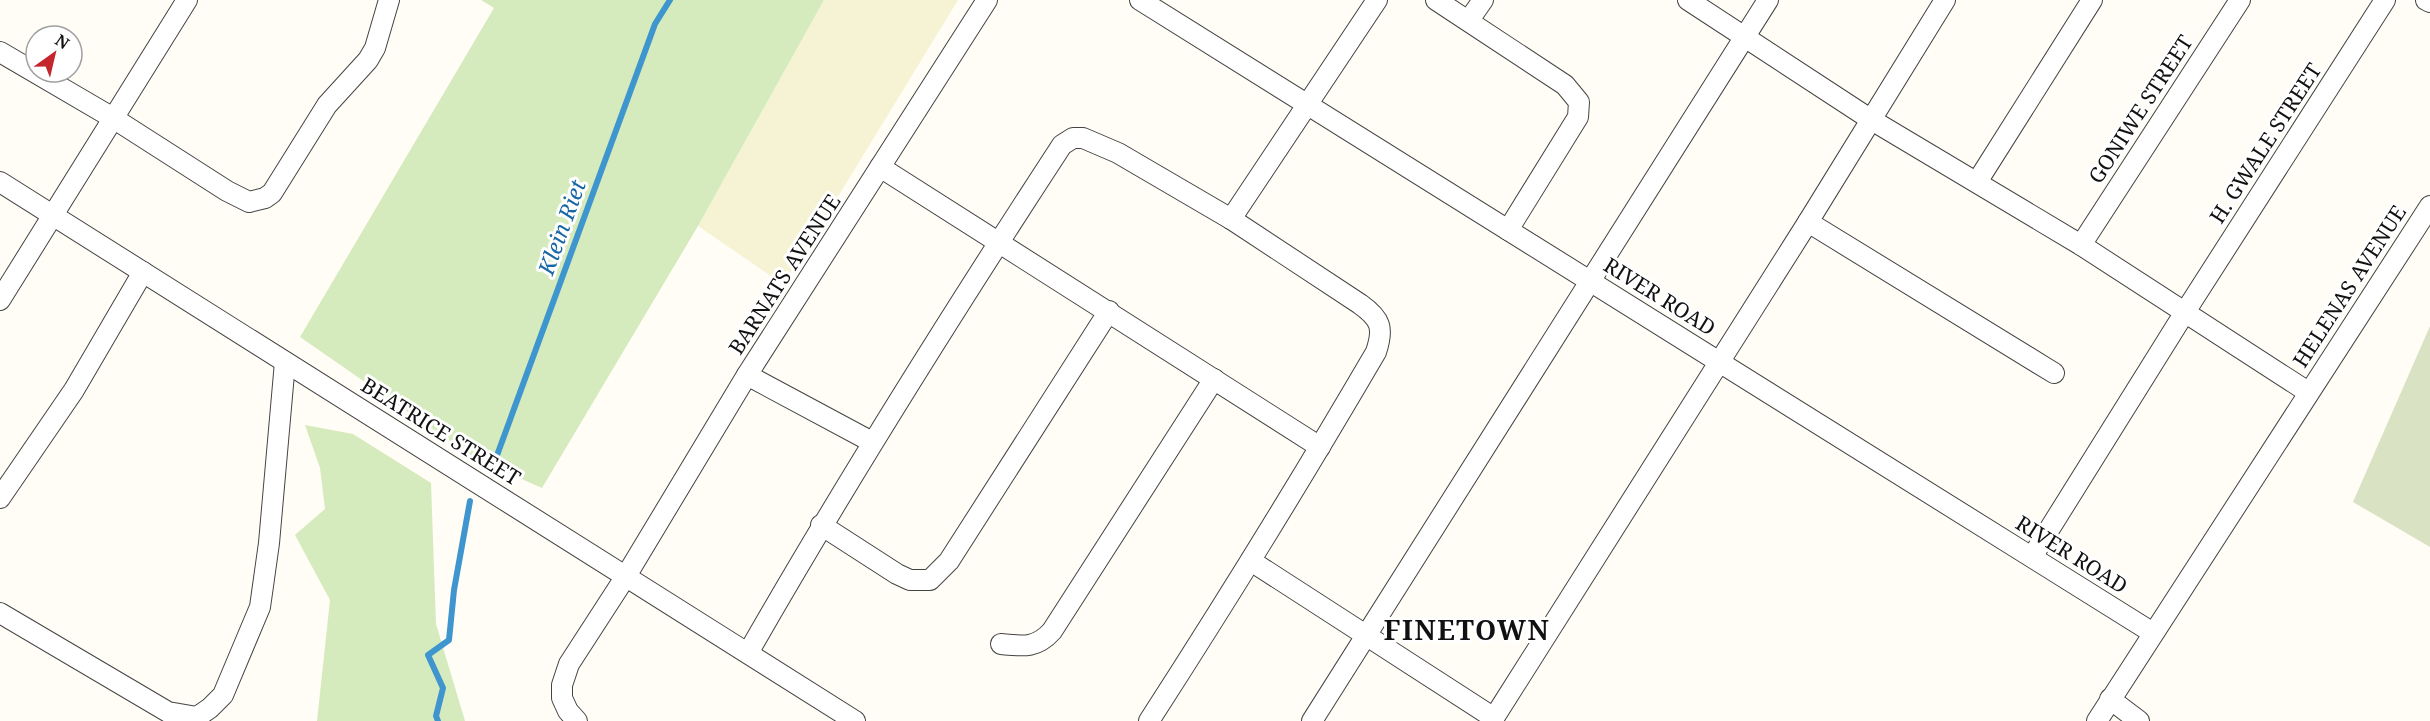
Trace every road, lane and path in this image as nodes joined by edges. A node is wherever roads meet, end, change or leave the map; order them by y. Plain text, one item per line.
1 (187, 0) edge
2 (389, 0) edge
3 (987, 0) edge
4 (1140, 0) edge
5 (1377, 0) edge
6 (1437, 0) edge
7 (1483, 0) edge
8 (1689, 0) edge
9 (1768, 0) edge
10 (1944, 0) edge
11 (2092, 0) edge
12 (2240, 0) edge
13 (2385, 0) edge
14 (2426, 0) edge
15 (2430, 2) edge
16 (1469, 20) junction
17 (1745, 36) junction
18 (0, 52) edge
19 (1308, 105) junction
20 (113, 118) junction
21 (1870, 119) junction
22 (880, 167) junction
23 (0, 182) edge
24 (1977, 182) junction
25 (2430, 206) edge
26 (53, 216) junction
27 (1231, 219) junction
28 (1808, 222) junction
29 (1508, 230) junction
30 (999, 242) junction
31 (2081, 245) junction
32 (143, 272) junction
33 (1590, 281) junction
34 (0, 300) edge
35 (1109, 311) junction
36 (2185, 312) junction
37 (1718, 361) junction
38 (285, 362) junction
39 (2054, 373) dead end
40 (747, 375) junction
41 (1214, 379) junction
42 (2308, 392) junction
43 (872, 442) junction
44 (1320, 447) junction
45 (0, 498) edge
46 (821, 525) junction
47 (2032, 557) junction
48 (1251, 561) junction
49 (626, 576) junction
50 (0, 613) edge
51 (2153, 633) junction
52 (1366, 634) junction
53 (1001, 644) dead end
54 (748, 653) junction
55 (2110, 699) junction
56 (1493, 720) edge
57 (577, 721) edge
58 (855, 721) edge
59 (1149, 721) edge
60 (1312, 721) edge
61 (2097, 721) edge
62 (2139, 721) edge

1 - 20 street
2 - 20 street
3 - 22 street, BARNATS AVENUE
4 - 19 street, RIVER ROAD
5 - 19 street
6 - 16 street
7 - 16 street
8 - 17 street
9 - 17 street
10 - 21 street
11 - 24 street
12 - 31 street, GONIWE STREET
13 - 36 street, H. GWALE STREET
14 - 15 street
16 - 29 street
17 - 21 street
17 - 33 street
18 - 20 street
19 - 27 street
19 - 29 street, RIVER ROAD
20 - 26 street
21 - 24 street
21 - 28 street
22 - 30 street
22 - 40 street, BARNATS AVENUE
23 - 26 street, BEATRICE STREET
24 - 31 street
25 - 42 street, HELENAS AVENUE
26 - 32 street, BEATRICE STREET
26 - 34 street
27 - 30 street
27 - 44 street
28 - 37 street
28 - 39 street
29 - 33 street, RIVER ROAD
30 - 35 street
30 - 43 street
31 - 36 street
32 - 38 street, BEATRICE STREET
32 - 45 street
33 - 37 street, RIVER ROAD
33 - 52 street
35 - 41 street
35 - 46 street
36 - 42 street
36 - 47 street, H. GWALE STREET
37 - 47 street, RIVER ROAD
37 - 56 street
38 - 49 street, BEATRICE STREET
38 - 50 street
40 - 43 street
40 - 49 street, BARNATS AVENUE
41 - 44 street
41 - 53 street
42 - 51 street, HELENAS AVENUE
43 - 46 street
44 - 48 street
46 - 54 street
47 - 51 street, RIVER ROAD
48 - 52 street
48 - 59 street
49 - 54 street, BEATRICE STREET
49 - 57 street, BARNATS AVENUE
51 - 55 street, HELENAS AVENUE
52 - 56 street
52 - 60 street
54 - 58 street, BEATRICE STREET
55 - 61 street, HELENAS AVENUE
55 - 62 street

